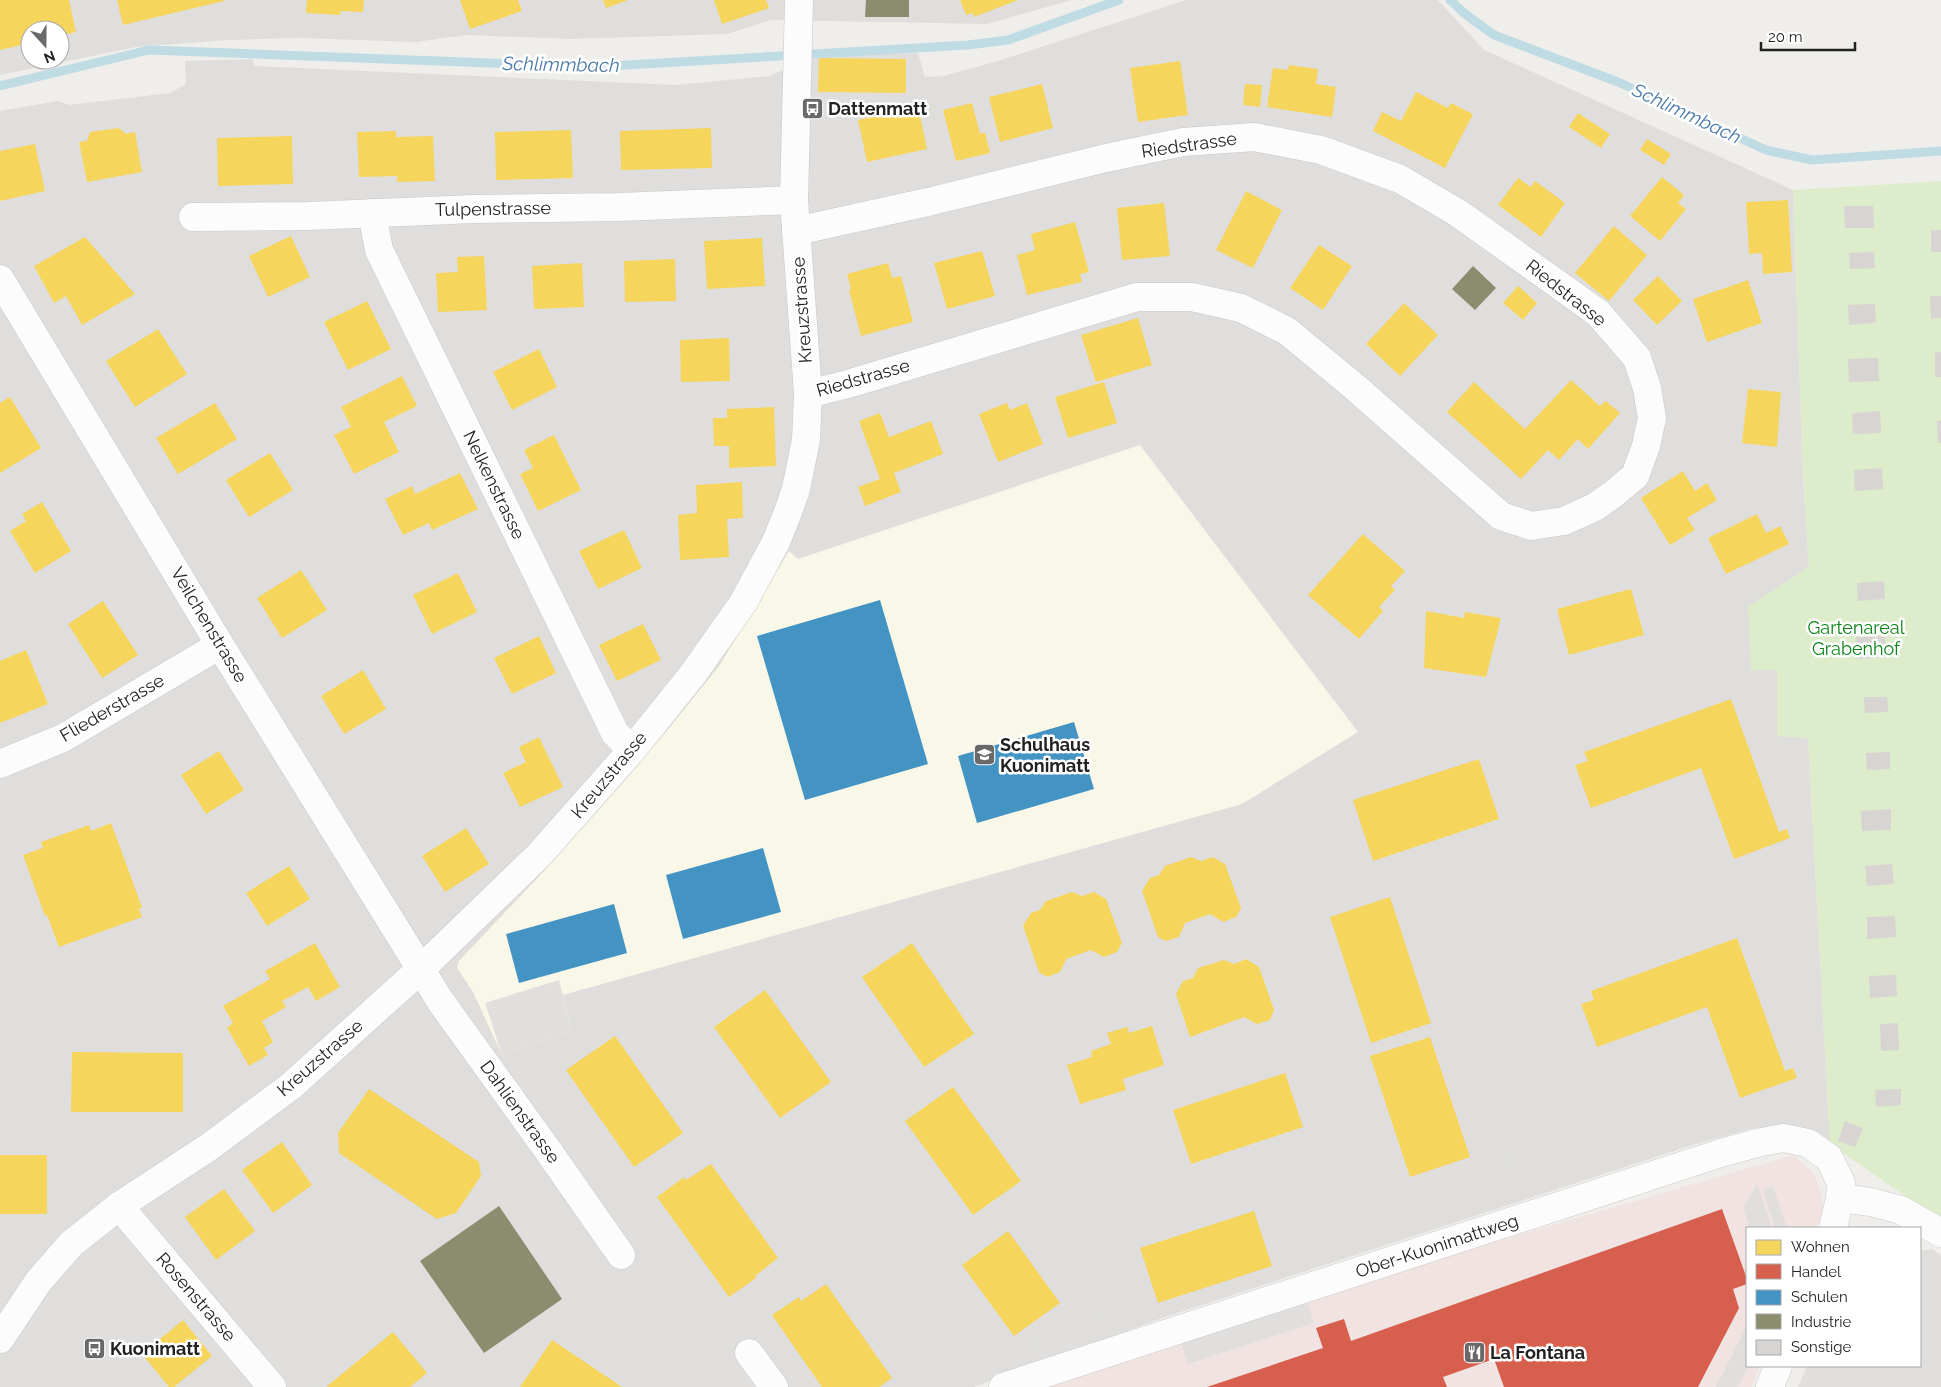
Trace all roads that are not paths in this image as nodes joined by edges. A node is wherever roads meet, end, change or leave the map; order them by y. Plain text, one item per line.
1 (799, 0) edge
2 (794, 200) junction
3 (372, 213) junction
4 (193, 217) dead end
5 (796, 232) junction
6 (0, 279) edge
7 (808, 394) junction
8 (220, 645) junction
9 (632, 750) junction
10 (0, 764) edge
11 (421, 969) junction
12 (1840, 1198) junction
13 (119, 1206) junction
14 (1833, 1227) edge
15 (1941, 1233) edge
16 (621, 1255) dead end
17 (0, 1339) edge
18 (749, 1354) dead end
19 (1778, 1367) edge
20 (272, 1387) edge
21 (774, 1387) edge
22 (1003, 1387) edge
23 (1770, 1387) edge

1 - 2 street, Kreuzstrasse
2 - 3 street, Tulpenstrasse
2 - 5 street, Kreuzstrasse
3 - 4 street, Tulpenstrasse
3 - 9 street, Nelkenstrasse
5 - 7 street, Kreuzstrasse
5 - 7 street, Riedstrasse
6 - 8 street, Veilchenstrasse
7 - 9 street, Kreuzstrasse
8 - 10 street, Fliederstrasse
8 - 11 street, Veilchenstrasse
9 - 11 street, Kreuzstrasse
11 - 13 street, Kreuzstrasse
11 - 16 street, Dahlienstrasse
12 - 14 street
12 - 15 street
12 - 22 street, Ober-Kuonimattweg
13 - 17 street, Kreuzstrasse
13 - 20 street, Rosenstrasse
18 - 21 street
19 - 23 street

